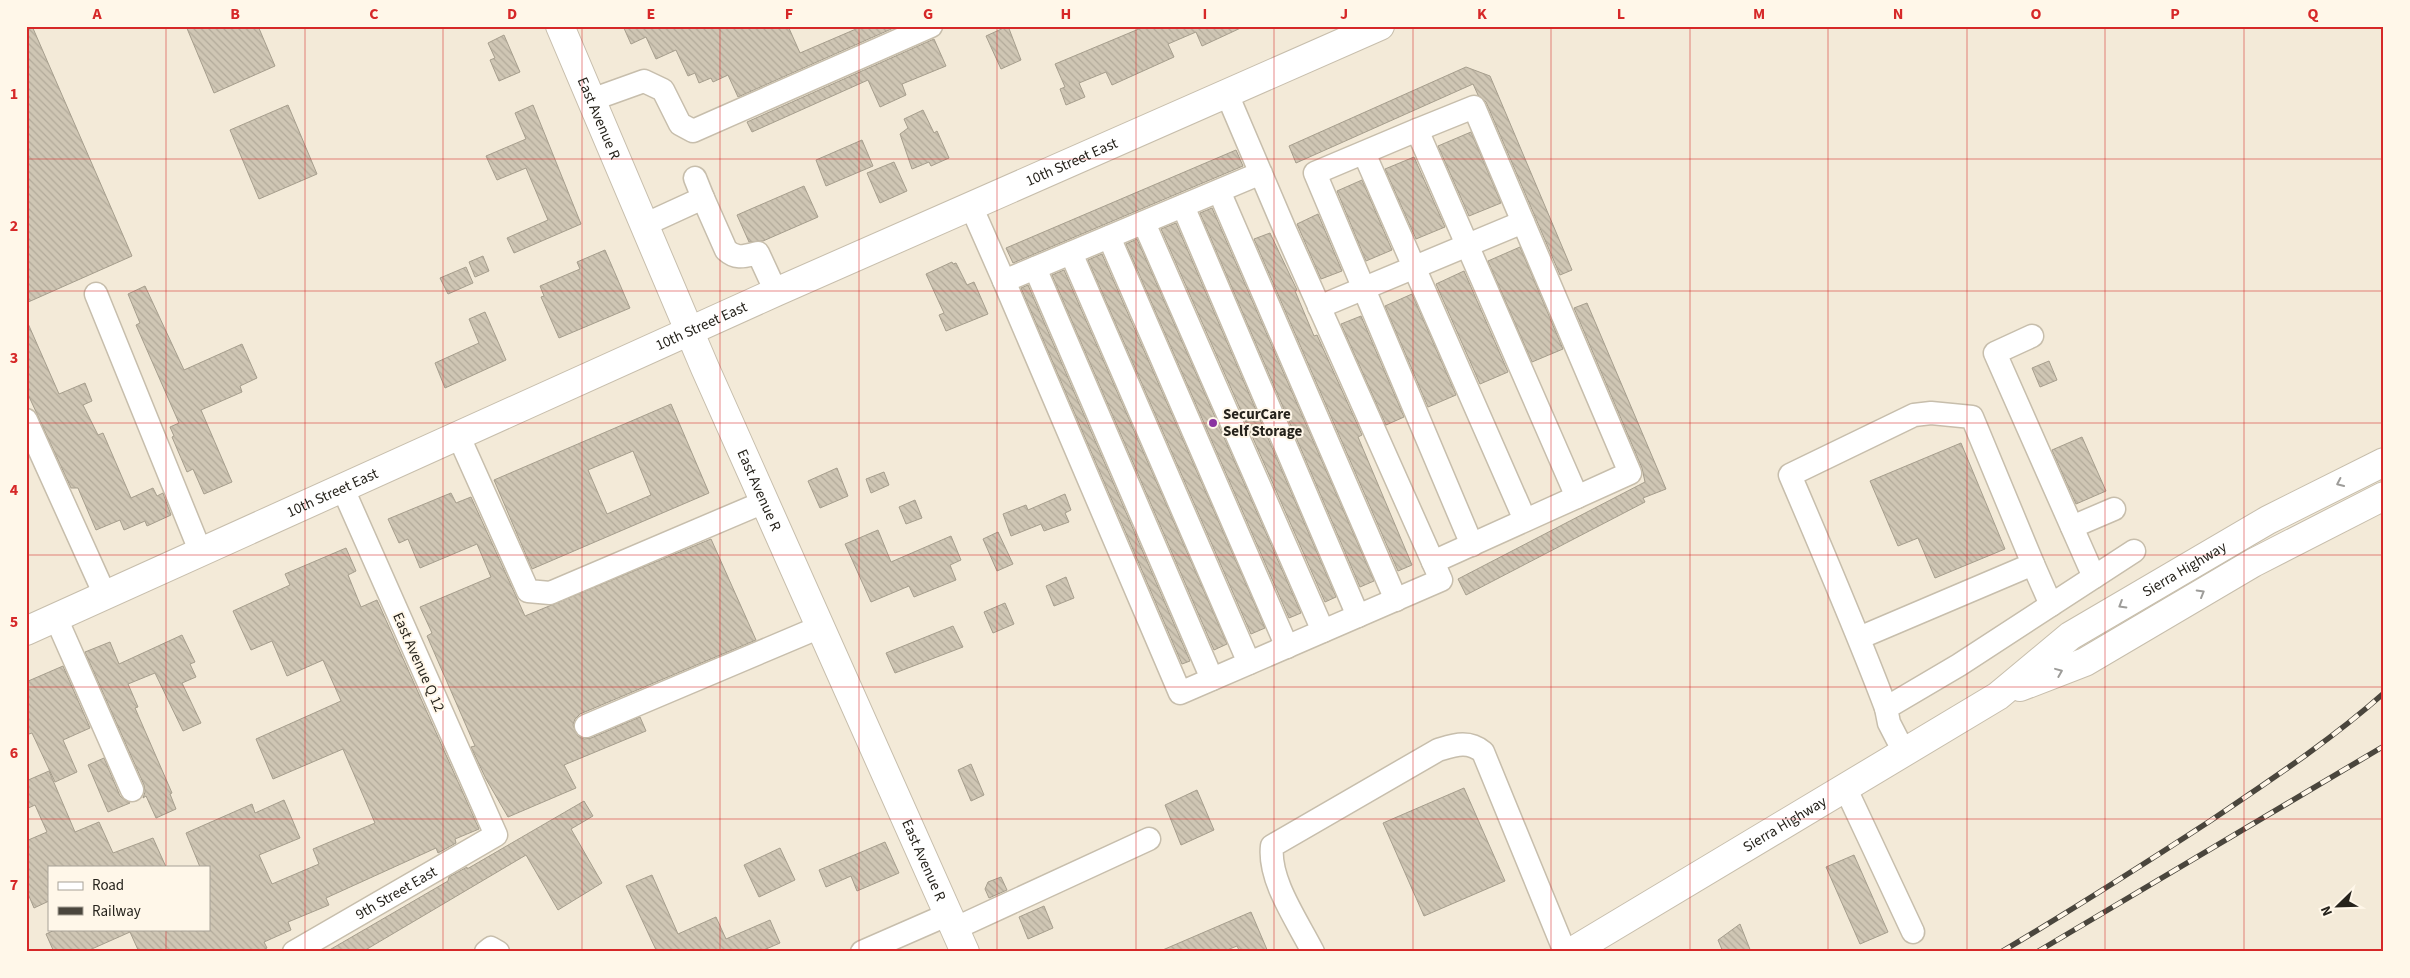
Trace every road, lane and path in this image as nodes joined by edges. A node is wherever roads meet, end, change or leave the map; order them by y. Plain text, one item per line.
1 (560, 26) edge
2 (931, 26) edge
3 (1380, 26) edge
4 (1227, 94) junction
5 (591, 100) junction
6 (1417, 130) junction
7 (1364, 153) junction
8 (1261, 174) junction
9 (1219, 191) junction
10 (971, 206) junction
11 (1183, 206) junction
12 (1523, 222) junction
13 (1144, 223) junction
14 (644, 225) junction
15 (1109, 237) junction
16 (1466, 246) junction
17 (1072, 253) junction
18 (1035, 268) junction
19 (1413, 268) junction
20 (1004, 281) junction
21 (1362, 289) junction
22 (776, 292) junction
23 (96, 294) dead end
24 (1319, 307) junction
25 (690, 333) junction
26 (2032, 336) dead end
27 (26, 420) edge
28 (459, 437) junction
29 (2384, 462) edge
30 (343, 489) junction
31 (2384, 496) edge
32 (1576, 497) junction
33 (764, 502) junction
34 (2114, 509) dead end
35 (1525, 520) junction
36 (2072, 527) junction
37 (1472, 545) junction
38 (2134, 551) dead end
39 (201, 553) junction
40 (1433, 562) junction
41 (2033, 564) junction
42 (2094, 577) junction
43 (105, 595) junction
44 (1396, 600) junction
45 (2051, 605) junction
46 (1358, 616) junction
47 (56, 618) junction
48 (820, 627) junction
49 (26, 631) edge
50 (1323, 631) junction
51 (1859, 638) junction
52 (1287, 647) junction
53 (1249, 663) junction
54 (1212, 679) junction
55 (1998, 696) junction
56 (1886, 708) junction
57 (586, 726) dead end
58 (1904, 752) junction
59 (1845, 787) junction
60 (132, 790) dead end
61 (496, 835) joint
62 (1149, 839) dead end
63 (957, 931) edge
64 (1912, 932) dead end
65 (294, 952) edge
66 (486, 952) edge
67 (498, 952) edge
68 (862, 952) edge
69 (1314, 952) edge
70 (1566, 952) edge
71 (1571, 952) edge

1 - 5 main road, East Avenue R
2 - 5 street
3 - 4 main road, 10th Street East
4 - 8 street
4 - 10 main road, 10th Street East
5 - 14 main road, East Avenue R
6 - 7 street
6 - 12 street
6 - 16 street
7 - 19 street
7 - 21 street
8 - 9 street
8 - 24 street
9 - 11 street
9 - 44 street
10 - 20 street
10 - 22 main road, 10th Street East
11 - 13 street
11 - 46 street
12 - 16 street
12 - 32 street
13 - 15 street
13 - 50 street
14 - 22 street
14 - 25 main road, East Avenue R
15 - 17 street
15 - 52 street
16 - 19 street
16 - 32 street
17 - 18 street
17 - 53 street
18 - 20 street
18 - 54 street
19 - 21 street
19 - 35 street
20 - 54 street
21 - 24 street
21 - 37 street
22 - 25 main road, 10th Street East
23 - 39 street
24 - 40 street
25 - 28 main road, 10th Street East
25 - 33 main road, East Avenue R
26 - 36 street
27 - 43 street
28 - 30 main road, 10th Street East
28 - 33 street
29 -> 55 main road, Sierra Highway
30 - 39 main road, 10th Street East
30 - 61 street, East Avenue Q 12
55 -> 31 main road, Sierra Highway
32 - 35 street
33 - 48 main road, East Avenue R
34 - 36 street
35 - 37 street
36 - 42 street
37 - 40 street
38 - 42 street
39 - 43 main road, 10th Street East
40 - 44 street
41 - 45 street
41 - 51 street
41 - 51 street
42 - 45 street
43 - 47 main road, 10th Street East
44 - 46 street
45 - 56 street
46 - 50 street
47 - 49 main road, 10th Street East
47 - 60 street
48 - 57 street
48 - 63 main road, East Avenue R
50 - 52 street
51 - 56 street
52 - 53 street
53 - 54 street
55 - 58 main road, Sierra Highway
56 - 58 street
58 - 59 main road, Sierra Highway
59 - 64 street
59 - 71 main road, Sierra Highway
61 - 65 street, 9th Street East
62 - 63 street
63 - 68 street
66 - 67 street
69 - 70 street

